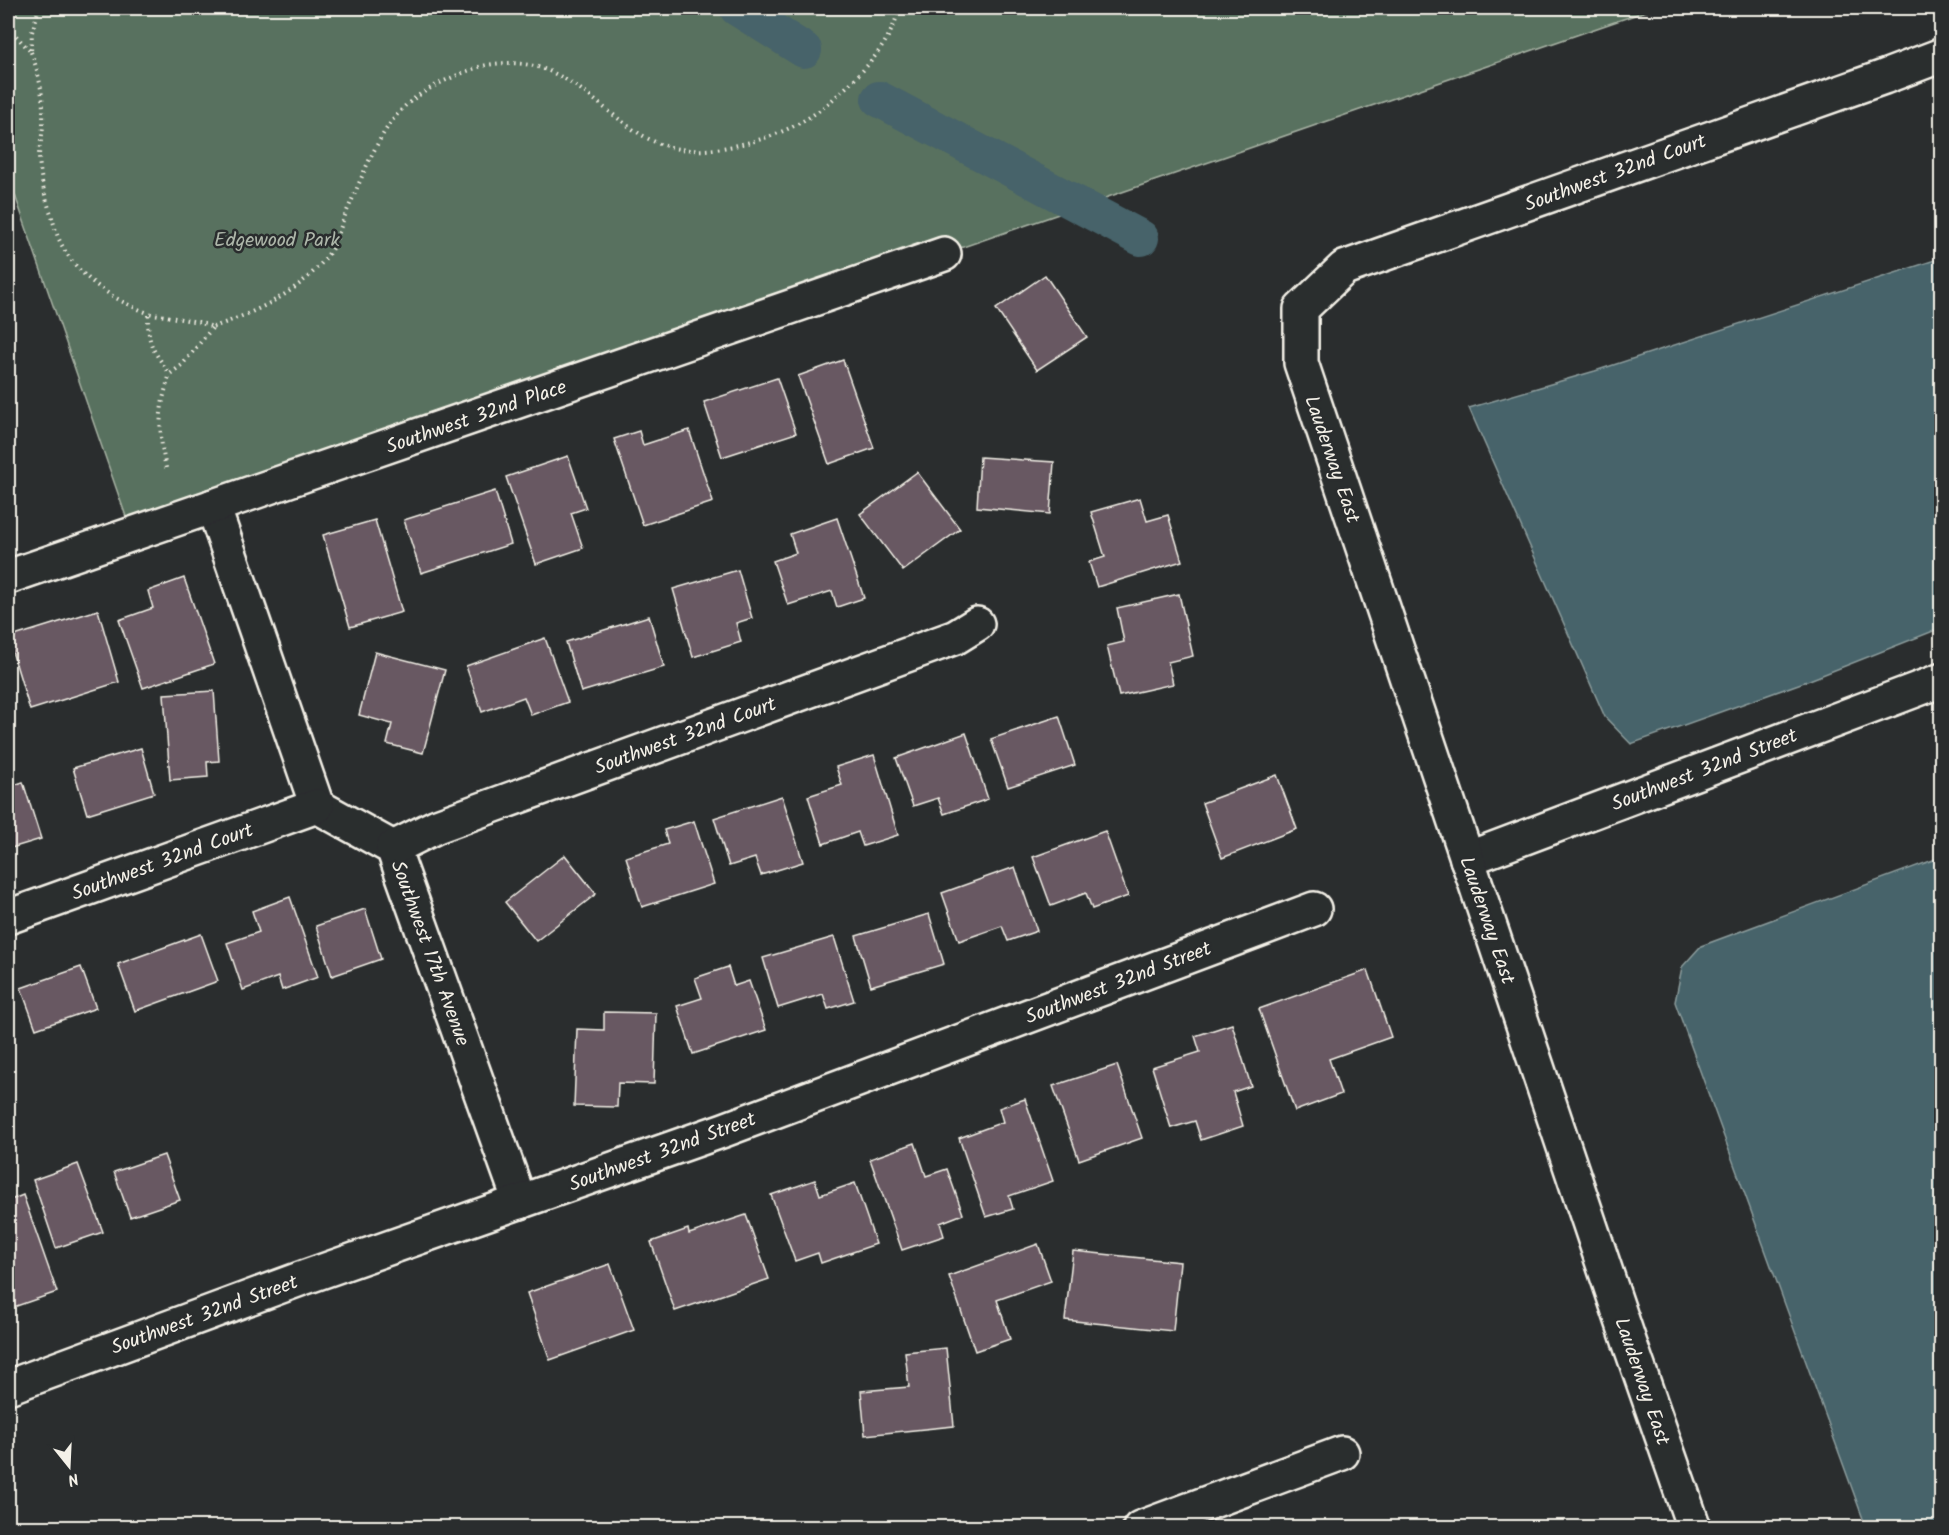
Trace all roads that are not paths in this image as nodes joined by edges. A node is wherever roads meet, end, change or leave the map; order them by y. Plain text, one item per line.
1 (1941, 55) edge
2 (944, 254) dead end
3 (1301, 309) joint
4 (213, 506) junction
5 (8, 577) edge
6 (977, 624) dead end
7 (1941, 680) edge
8 (317, 806) junction
9 (393, 848) junction
10 (1467, 859) junction
11 (1314, 909) dead end
12 (8, 917) edge
13 (520, 1202) junction
14 (8, 1387) edge
15 (1342, 1453) dead end
16 (1140, 1527) edge
17 (1694, 1527) edge

1 - 3 street, Southwest 32nd Court
2 - 4 street, Southwest 32nd Place
3 - 10 street, Lauderway East
4 - 5 street, Southwest 32nd Place
4 - 8 street
6 - 9 street, Southwest 32nd Court
7 - 10 street, Southwest 32nd Street
8 - 9 street, Southwest 17th Avenue
8 - 12 street, Southwest 32nd Court
9 - 13 street, Southwest 17th Avenue
10 - 17 street, Lauderway East
11 - 13 street, Southwest 32nd Street
13 - 14 street, Southwest 32nd Street
15 - 16 street

